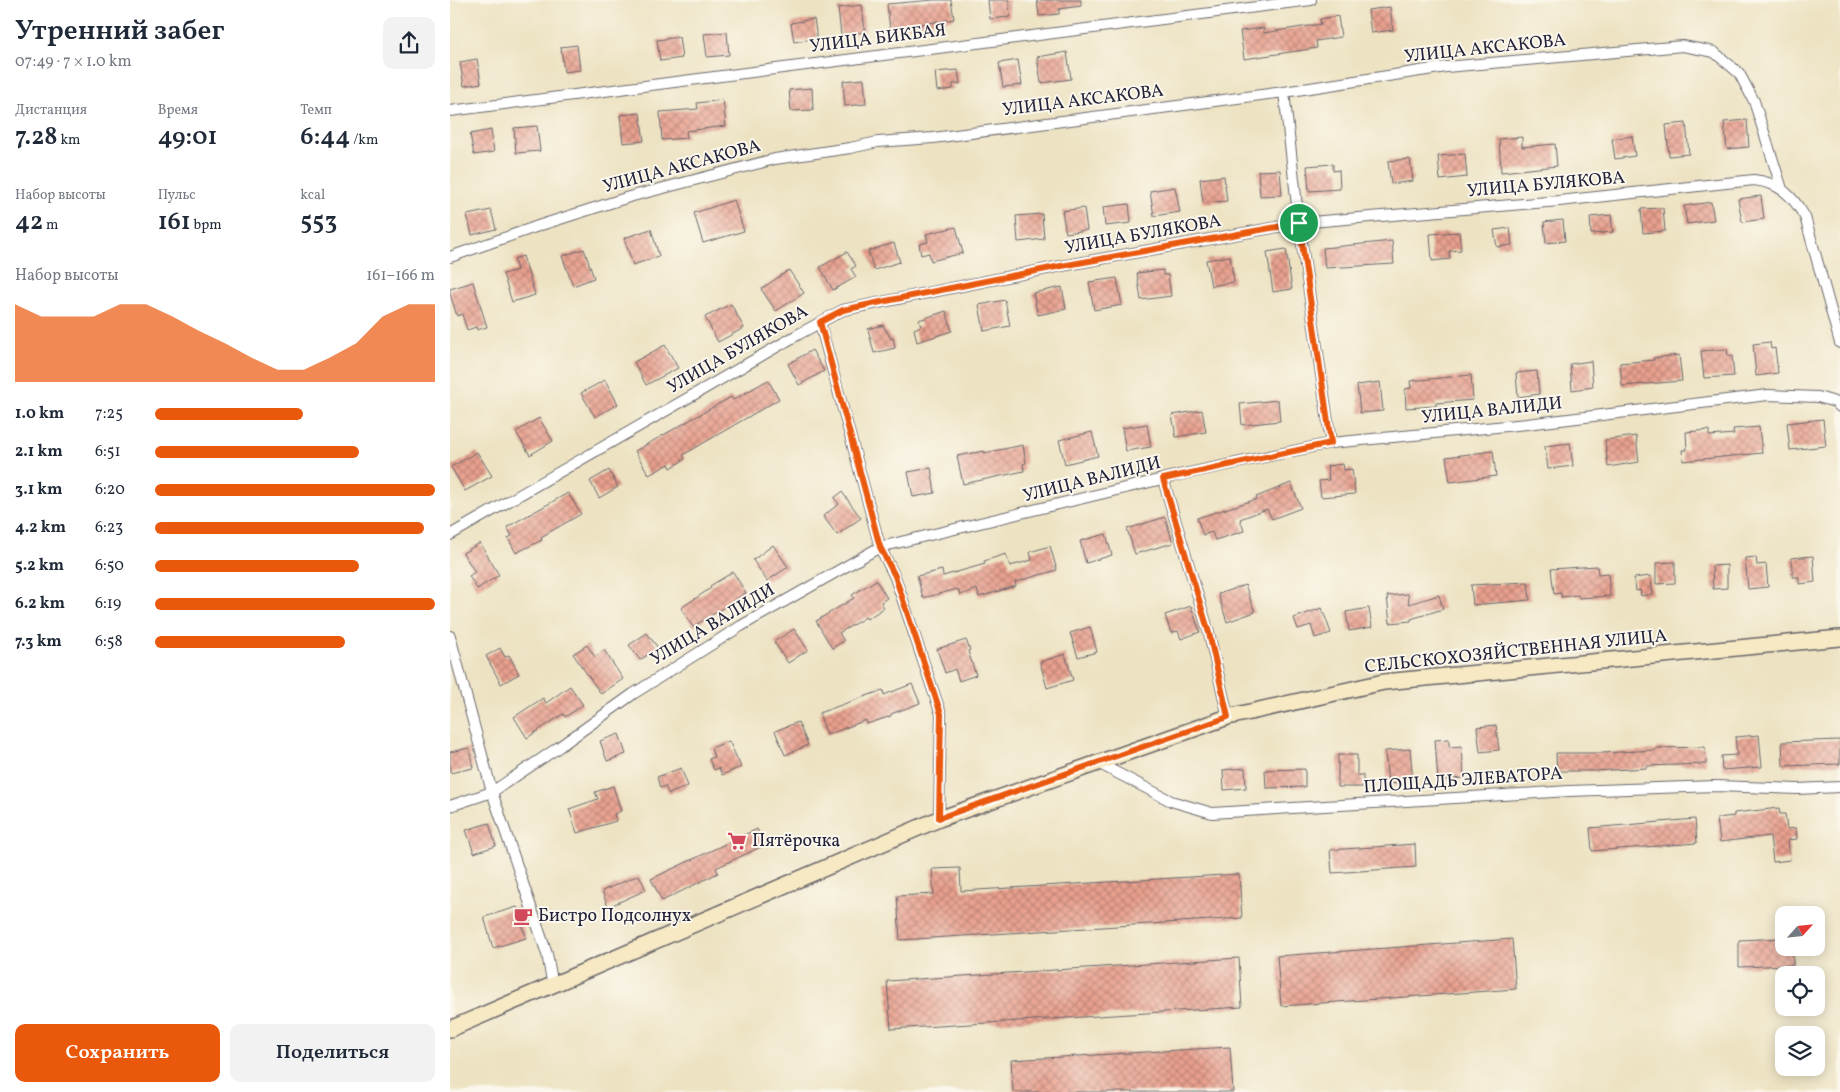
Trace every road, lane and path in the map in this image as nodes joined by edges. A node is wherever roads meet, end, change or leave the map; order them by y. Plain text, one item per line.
1 (1311, 0) edge
2 (1284, 92) junction
3 (450, 111) edge
4 (1782, 189) junction
5 (1299, 223) junction
6 (450, 257) edge
7 (820, 322) junction
8 (1840, 343) edge
9 (1840, 407) edge
10 (1331, 443) junction
11 (1163, 479) junction
12 (450, 535) edge
13 (880, 547) junction
14 (450, 636) edge
15 (1840, 638) edge
16 (1228, 717) junction
17 (1098, 763) junction
18 (1840, 787) edge
19 (492, 792) junction
20 (450, 806) edge
21 (939, 818) junction
22 (553, 986) junction
23 (450, 1029) edge

1 - 3 street, УЛИЦА БИКБАЯ
2 - 4 street, УЛИЦА АКСАКОВА
2 - 5 street
2 - 6 street, УЛИЦА АКСАКОВА
4 - 5 street, УЛИЦА БУЛЯКОВА
4 - 8 street
5 - 7 street, УЛИЦА БУЛЯКОВА
5 - 10 street
7 - 12 street, УЛИЦА БУЛЯКОВА
7 - 13 street
9 - 10 street, УЛИЦА ВАЛИДИ
10 - 11 street, УЛИЦА ВАЛИДИ
11 - 13 street, УЛИЦА ВАЛИДИ
11 - 16 street
13 - 19 street, УЛИЦА ВАЛИДИ
13 - 21 street
14 - 19 street
15 - 16 main road, СЕЛЬСКОХОЗЯЙСТВЕННАЯ УЛИЦА
16 - 17 main road, СЕЛЬСКОХОЗЯЙСТВЕННАЯ УЛИЦА
17 - 18 street, ПЛОЩАДЬ ЭЛЕВАТОРА
17 - 21 main road, СЕЛЬСКОХОЗЯЙСТВЕННАЯ УЛИЦА
19 - 20 street, УЛИЦА ВАЛИДИ
19 - 22 street
21 - 22 main road, СЕЛЬСКОХОЗЯЙСТВЕННАЯ УЛИЦА
22 - 23 main road, СЕЛЬСКОХОЗЯЙСТВЕННАЯ УЛИЦА

